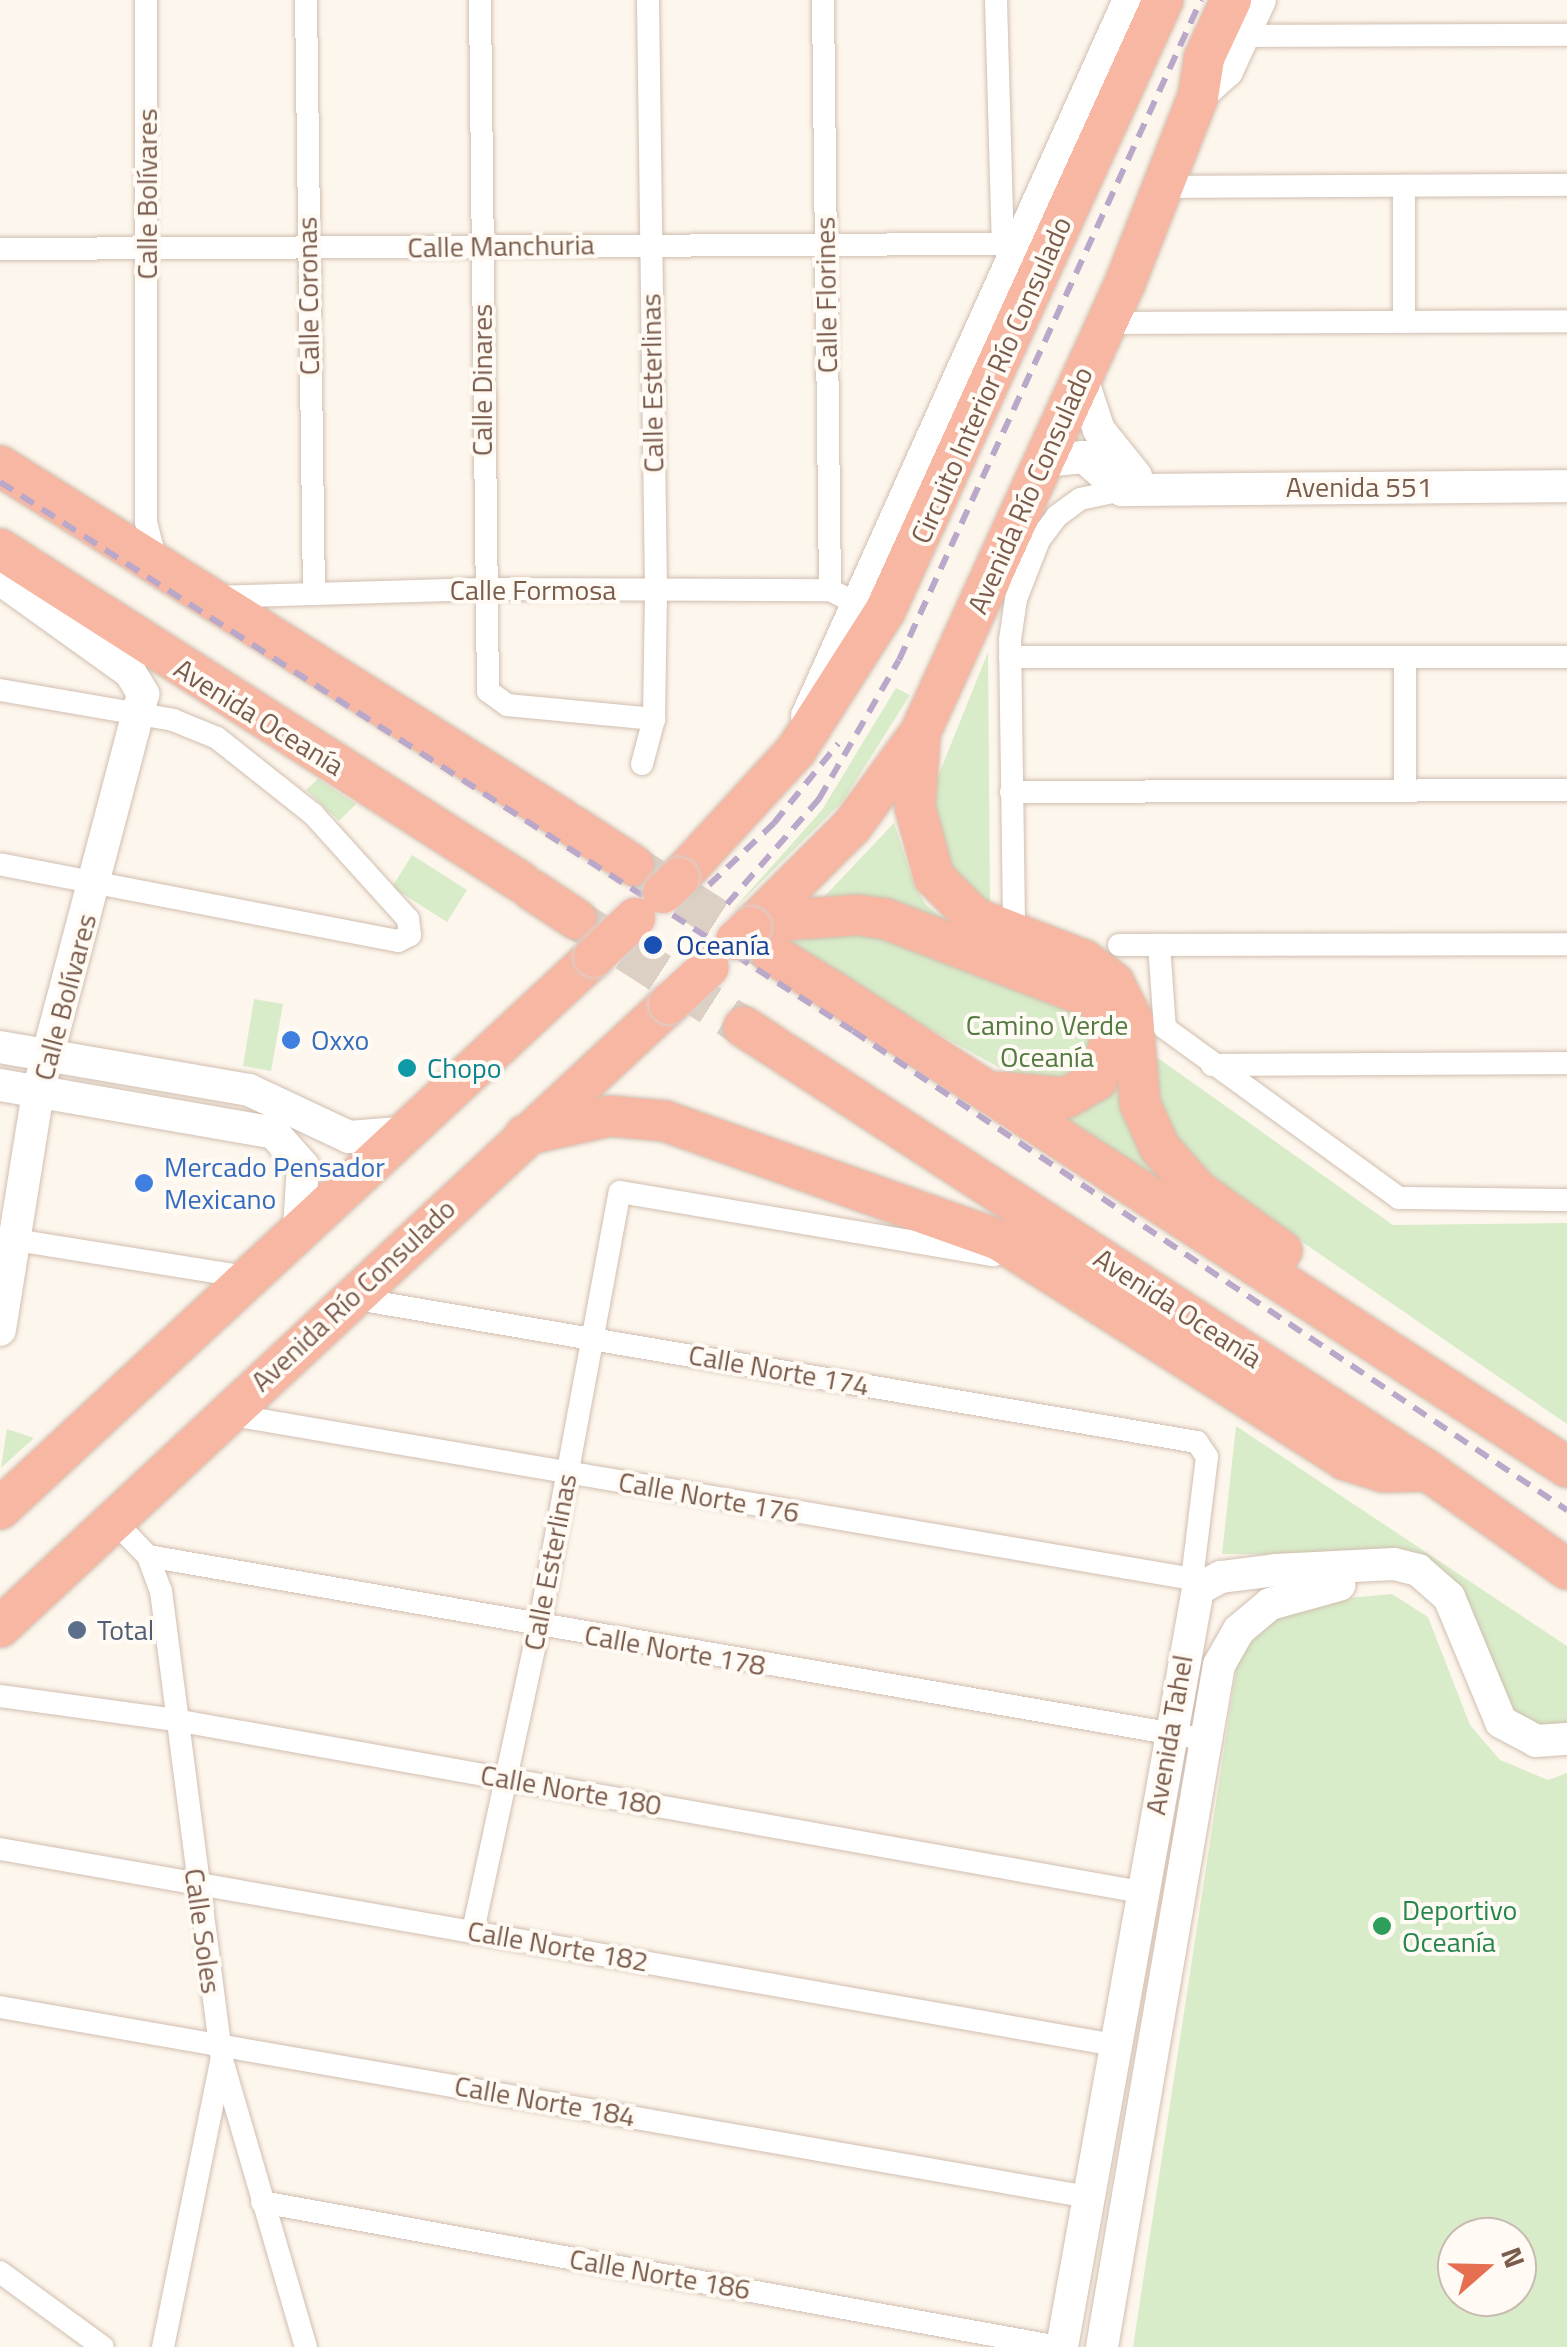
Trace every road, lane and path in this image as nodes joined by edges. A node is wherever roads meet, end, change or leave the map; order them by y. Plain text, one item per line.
1 (146, 0) edge
2 (306, 0) edge
3 (480, 0) edge
4 (648, 0) edge
5 (824, 0) edge
6 (996, 0) edge
7 (1130, 0) edge
8 (1152, 0) edge
9 (1162, 0) edge
10 (1260, 0) edge
11 (1237, 18) edge
12 (1567, 35) edge
13 (1111, 40) junction
14 (1567, 185) edge
15 (1162, 186) junction
16 (1404, 186) junction
17 (650, 244) junction
18 (825, 246) junction
19 (147, 248) junction
20 (307, 248) junction
21 (482, 248) junction
22 (1008, 249) junction
23 (0, 250) edge
24 (1567, 321) edge
25 (1404, 322) junction
26 (1107, 323) junction
27 (1081, 376) junction
28 (0, 448) edge
29 (1044, 461) junction
30 (0, 466) edge
31 (1567, 486) edge
32 (1136, 490) junction
33 (100, 530) junction
34 (0, 549) edge
35 (158, 567) junction
36 (0, 579) edge
37 (484, 589) junction
38 (656, 590) junction
39 (314, 592) junction
40 (843, 596) junction
41 (206, 598) junction
42 (106, 619) junction
43 (1010, 656) junction
44 (1405, 656) junction
45 (1567, 656) edge
46 (130, 672) joint
47 (0, 690) edge
48 (141, 715) junction
49 (654, 719) junction
50 (920, 734) junction
51 (798, 749) junction
52 (642, 764) dead end
53 (1405, 790) junction
54 (1567, 790) edge
55 (1010, 792) junction
56 (0, 864) edge
57 (633, 865) tunnel mouth
58 (97, 880) junction
59 (576, 919) tunnel mouth
60 (1014, 922) dead end
61 (745, 942) junction
62 (1567, 944) edge
63 (1159, 945) junction
64 (1120, 946) dead end
65 (767, 1042) tunnel mouth
66 (0, 1046) edge
67 (50, 1056) junction
68 (1212, 1064) junction
69 (1567, 1064) edge
70 (0, 1085) edge
71 (982, 1089) junction
72 (38, 1092) junction
73 (400, 1133) junction
74 (525, 1135) junction
75 (1567, 1200) edge
76 (299, 1228) junction
77 (6, 1239) edge
78 (994, 1255) dead end
79 (247, 1277) junction
80 (350, 1298) junction
81 (0, 1330) edge
82 (592, 1338) junction
83 (1405, 1363) junction
84 (226, 1414) junction
85 (1206, 1448) joint
86 (1567, 1466) edge
87 (1428, 1470) junction
88 (568, 1472) junction
89 (0, 1510) edge
90 (114, 1520) junction
91 (148, 1556) junction
92 (1554, 1560) edge
93 (1195, 1584) junction
94 (1567, 1592) edge
95 (0, 1627) edge
96 (539, 1627) junction
97 (0, 1696) edge
98 (175, 1720) junction
99 (1168, 1732) junction
100 (1204, 1738) junction
101 (1567, 1739) edge
102 (1567, 1760) edge
103 (505, 1778) junction
104 (0, 1849) edge
105 (196, 1884) junction
106 (1141, 1892) junction
107 (473, 1931) junction
108 (0, 2007) edge
109 (1115, 2045) junction
110 (220, 2052) junction
111 (1089, 2197) junction
112 (262, 2202) junction
113 (0, 2272) edge
114 (103, 2347) edge
115 (163, 2347) edge
116 (306, 2347) edge
117 (1060, 2347) edge
118 (1102, 2347) edge

1 - 19 street, Calle Bolívares
2 - 20 street, Calle Coronas
3 - 21 street, Calle Dinares
4 - 17 street, Calle Esterlinas
5 - 18 street, Calle Florines
6 - 22 street
7 - 13 street
8 - 13 highway
9 - 51 highway, Circuito Interior Río Consulado
10 - 11 street
11 - 12 street
11 - 15 highway, Avenida Río Consulado
13 - 22 street
14 - 16 street
15 - 16 street
15 - 26 highway, Avenida Río Consulado
16 - 25 street
17 - 18 street, Calle Manchuria
17 - 21 street, Calle Manchuria
17 - 38 street, Calle Esterlinas
18 - 22 street, Calle Manchuria
18 - 40 street, Calle Florines
19 - 20 street, Calle Manchuria
19 - 23 street, Calle Manchuria
19 - 35 street, Calle Bolívares
20 - 21 street, Calle Manchuria
20 - 39 street, Calle Coronas
21 - 37 street, Calle Dinares
22 - 40 street
24 - 25 street
25 - 26 street
26 - 27 highway, Avenida Río Consulado
27 - 29 highway, Avenida Río Consulado
27 - 32 street
28 - 33 street
29 - 32 street
29 - 50 highway, Avenida Río Consulado
30 - 33 highway
31 - 32 street, Avenida 551
32 - 43 street
33 - 35 highway
34 - 42 highway, Avenida Oceanía
35 - 41 highway
36 - 42 highway
36 - 46 street, Avenida Oceanía
37 - 38 street, Calle Formosa
37 - 39 street, Calle Formosa
37 - 49 street, Calle Dinares
38 - 40 street, Calle Formosa
38 - 49 street, Calle Esterlinas
39 - 41 street, Calle Formosa
40 - 51 street
41 - 57 highway
42 - 59 highway, Avenida Oceanía
43 - 44 street
43 - 55 street
44 - 45 street
44 - 53 street
46 - 48 street, Calle Bolívares
47 - 48 street
48 - 58 street, Calle Bolívares
48 - 58 street
49 - 52 street, Calle Esterlinas
50 - 61 highway, Avenida Río Consulado
50 - 83 highway
51 - 73 highway, bridge
53 - 54 street
53 - 55 street
55 - 60 street
56 - 58 street
58 - 67 street, Calle Bolívares
61 - 71 highway
61 - 71 highway
61 - 74 highway, Avenida Río Consulado, bridge
62 - 63 street
63 - 64 street
63 - 68 street
65 - 87 highway, Avenida Oceanía
66 - 67 street
67 - 72 street, Calle Bolívares
67 - 73 street
68 - 69 street
68 - 75 street
70 - 72 street
71 - 83 highway
72 - 76 street
72 - 77 street, Calle Bolívares
73 - 76 highway
74 - 80 highway, Avenida Río Consulado
74 - 87 highway
76 - 79 highway
77 - 79 street
77 - 81 street, Calle Bolívares
78 - 82 street, Calle Esterlinas
79 - 89 highway
80 - 82 street, Calle Norte 174
80 - 84 highway, Avenida Río Consulado
82 - 85 street, Calle Norte 174
82 - 88 street, Calle Esterlinas
83 - 86 highway
84 - 88 street, Calle Norte 176
84 - 90 highway, Avenida Río Consulado
85 - 93 street, Avenida Tahel
87 - 92 highway, Avenida Oceanía
88 - 93 street, Calle Norte 176
88 - 96 street, Calle Esterlinas
90 - 91 street, Calle Soles
90 - 95 highway, Avenida Río Consulado
91 - 96 street, Calle Norte 178
91 - 98 street, Calle Soles
92 - 94 street
93 - 99 street, Avenida Tahel
93 - 101 street
96 - 99 street, Calle Norte 178
96 - 103 street, Calle Esterlinas
97 - 98 street, Calle Norte 180
98 - 103 street, Calle Norte 180
98 - 105 street, Calle Soles
99 - 100 street, Calle Norte 178
99 - 106 street, Avenida Tahel
100 - 102 street, Avenida Tahel
100 - 118 street, Avenida Tahel
103 - 106 street, Calle Norte 180
103 - 107 street, Calle Esterlinas
104 - 105 street, Calle Norte 182
105 - 107 street, Calle Norte 182
105 - 110 street, Calle Soles
106 - 109 street, Avenida Tahel
107 - 109 street, Calle Norte 182
108 - 110 street, Calle Norte 184
109 - 111 street, Avenida Tahel
110 - 111 street, Calle Norte 184
110 - 112 street, Calle Soles
110 - 115 street
111 - 117 street, Avenida Tahel
112 - 116 street, Calle Soles
112 - 117 street, Calle Norte 186
113 - 114 street

